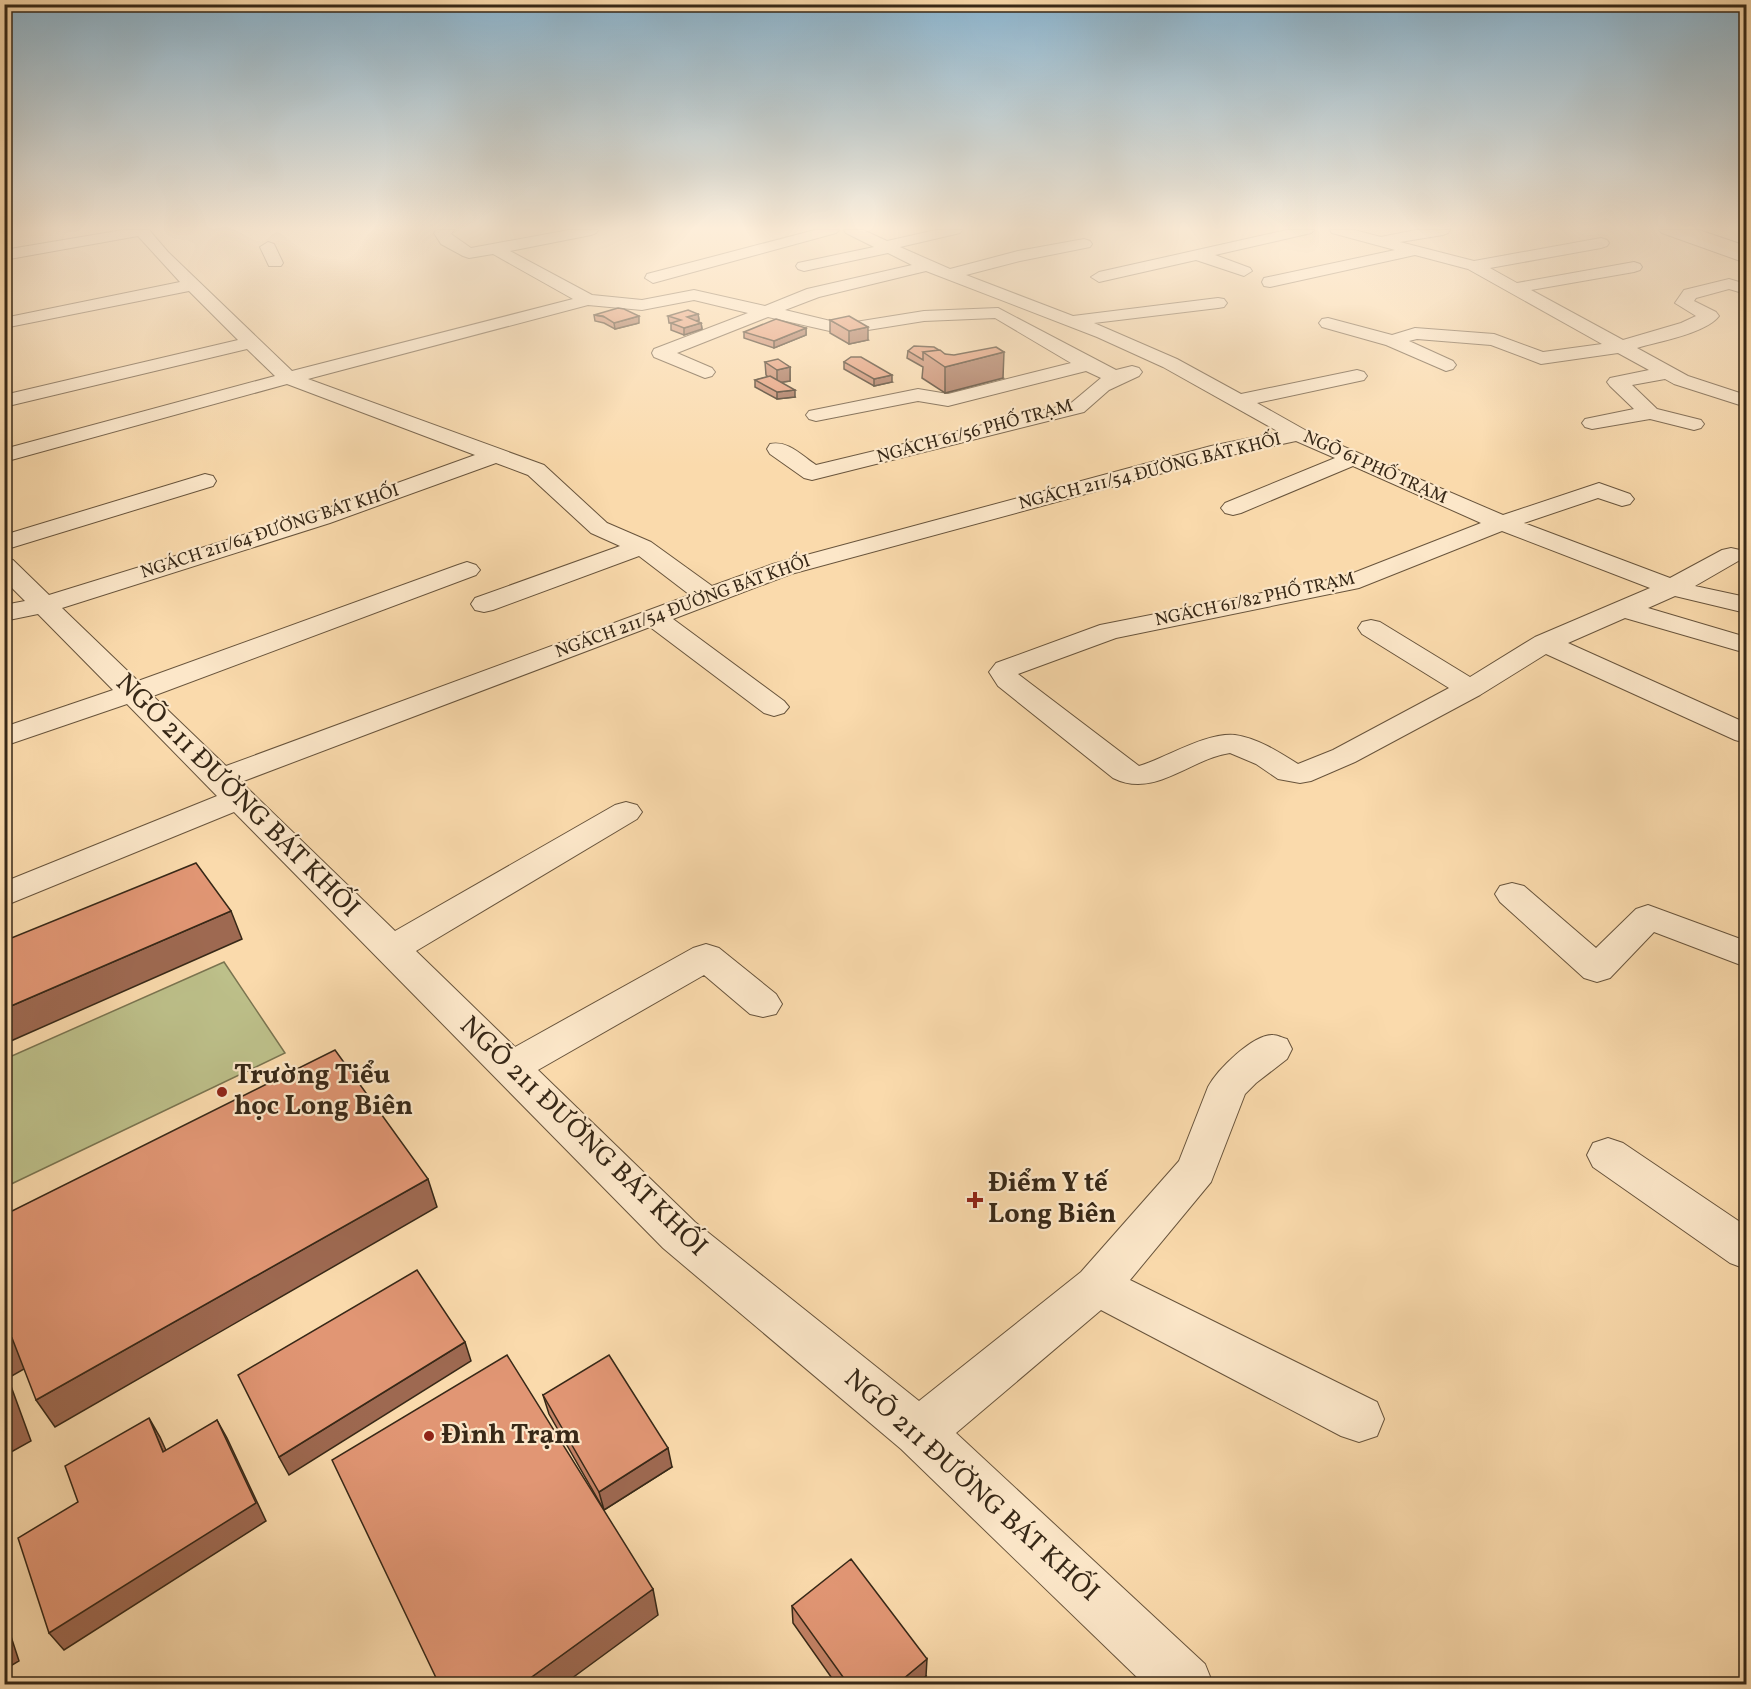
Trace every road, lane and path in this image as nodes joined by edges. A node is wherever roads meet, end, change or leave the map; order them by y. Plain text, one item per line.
1 (74, 309) edge
2 (217, 309) edge
3 (554, 309) edge
4 (752, 309) edge
5 (773, 309) edge
6 (1039, 309) edge
7 (1153, 309) edge
8 (1553, 309) edge
9 (1696, 309) edge
10 (765, 312) junction
11 (1072, 321) junction
12 (4, 323) edge
13 (1328, 323) dead end
14 (1393, 341) junction
15 (252, 342) junction
16 (1620, 347) junction
17 (1170, 363) junction
18 (1088, 365) junction
19 (1446, 365) dead end
20 (705, 372) dead end
21 (1667, 373) junction
22 (1357, 376) dead end
23 (1115, 377) junction
24 (288, 378) junction
25 (1746, 400) edge
26 (4, 401) edge
27 (1238, 401) junction
28 (1650, 413) junction
29 (816, 415) dead end
30 (1592, 423) dead end
31 (1694, 424) dead end
32 (1298, 434) junction
33 (778, 449) dead end
34 (4, 456) edge
35 (494, 456) junction
36 (1354, 458) junction
37 (812, 473) junction
38 (205, 481) dead end
39 (834, 488) dead end
40 (1622, 499) dead end
41 (1233, 508) dead end
42 (1502, 523) junction
43 (4, 543) edge
44 (642, 547) junction
45 (1731, 555) dead end
46 (4, 565) edge
47 (467, 570) dead end
48 (1672, 588) junction
49 (708, 596) junction
50 (484, 604) dead end
51 (45, 605) junction
52 (1746, 605) edge
53 (1624, 609) junction
54 (4, 613) edge
55 (652, 616) junction
56 (1371, 628) dead end
57 (1545, 644) junction
58 (1746, 645) edge
59 (1470, 689) junction
60 (133, 693) junction
61 (774, 707) dead end
62 (1746, 734) edge
63 (4, 737) edge
64 (230, 789) junction
65 (626, 812) dead end
66 (1512, 894) dead end
67 (4, 895) edge
68 (391, 949) junction
69 (1746, 955) edge
70 (763, 1004) dead end
71 (1273, 1049) dead end
72 (511, 1067) junction
73 (1608, 1155) dead end
74 (1746, 1250) edge
75 (1096, 1286) junction
76 (1359, 1419) dead end
77 (919, 1432) junction
78 (1185, 1684) edge

1 - 12 street
2 - 15 street
3 - 24 street
4 - 10 street
5 - 10 street
6 - 11 street, NGÕ 61 PHỐ TRẠM
7 - 11 street
8 - 16 street
9 - 16 street
10 - 18 street
10 - 20 street
11 - 17 street, NGÕ 61 PHỐ TRẠM
13 - 14 street
14 - 16 street
14 - 19 street
15 - 24 street
15 - 26 street
16 - 21 street
17 - 23 street, NGÁCH 61/56 PHỐ TRẠM
17 - 27 street, NGÕ 61 PHỐ TRẠM
18 - 23 street
18 - 29 street
21 - 25 street
21 - 28 street
22 - 27 street
23 - 37 street, NGÁCH 61/56 PHỐ TRẠM
24 - 34 street
24 - 35 street
27 - 32 street, NGÕ 61 PHỐ TRẠM
28 - 30 street
28 - 31 street
32 - 36 street, NGÕ 61 PHỐ TRẠM
32 - 49 street, NGÁCH 211/54 ĐƯỜNG BÁT KHỐI
33 - 37 street
35 - 44 street
35 - 51 street, NGÁCH 211/64 ĐƯỜNG BÁT KHỐI
36 - 41 street
36 - 42 street, NGÕ 61 PHỐ TRẠM
37 - 39 street
38 - 43 street
40 - 42 street, NGÁCH 61/82 PHỐ TRẠM
42 - 48 street, NGÕ 61 PHỐ TRẠM
42 - 59 street, NGÁCH 61/82 PHỐ TRẠM
44 - 49 street
44 - 50 street
45 - 48 street
46 - 51 street, NGÕ 211 ĐƯỜNG BÁT KHỐI
47 - 60 street
48 - 52 street, NGÕ 61 PHỐ TRẠM
48 - 53 street
49 - 55 street, NGÁCH 211/54 ĐƯỜNG BÁT KHỐI
51 - 54 street, NGÁCH 211/64 ĐƯỜNG BÁT KHỐI
51 - 60 street, NGÕ 211 ĐƯỜNG BÁT KHỐI
53 - 57 street
53 - 58 street
55 - 61 street
55 - 64 street, NGÁCH 211/54 ĐƯỜNG BÁT KHỐI
56 - 59 street
57 - 59 street
57 - 62 street
60 - 63 street
60 - 64 street, NGÕ 211 ĐƯỜNG BÁT KHỐI
64 - 67 street, NGÁCH 211/54 ĐƯỜNG BÁT KHỐI
64 - 68 street, NGÕ 211 ĐƯỜNG BÁT KHỐI
65 - 68 street
66 - 69 street
68 - 72 street, NGÕ 211 ĐƯỜNG BÁT KHỐI
70 - 72 street
71 - 75 street
72 - 77 street, NGÕ 211 ĐƯỜNG BÁT KHỐI
73 - 74 street
75 - 76 street
75 - 77 street
77 - 78 street, NGÕ 211 ĐƯỜNG BÁT KHỐI

